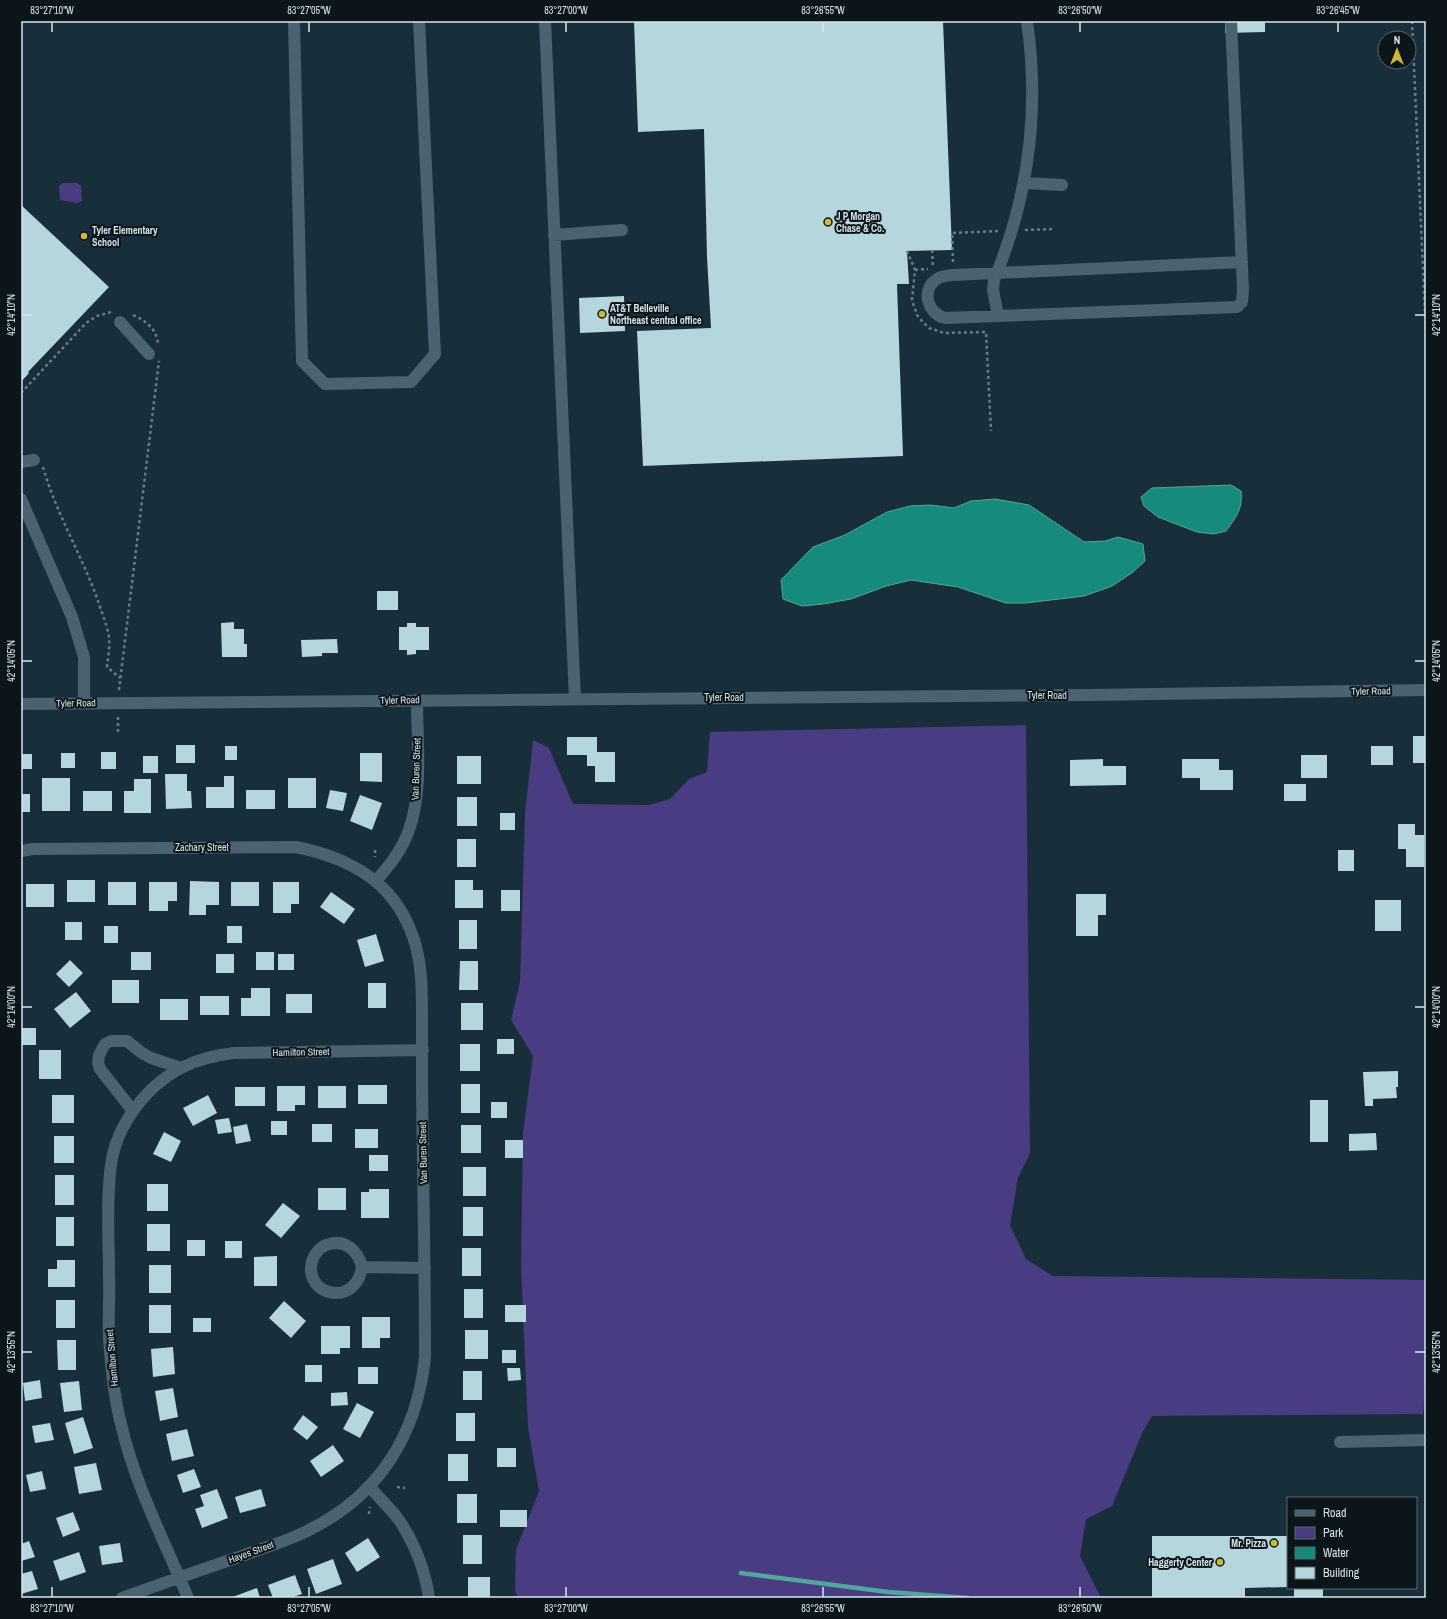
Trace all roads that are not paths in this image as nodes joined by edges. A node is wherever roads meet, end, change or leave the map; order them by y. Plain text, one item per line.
1 (294, 21) edge
2 (418, 21) edge
3 (545, 21) edge
4 (1027, 21) edge
5 (1231, 21) edge
6 (1025, 183) junction
7 (1062, 185) dead end
8 (622, 230) dead end
9 (554, 235) junction
10 (1242, 262) junction
11 (996, 272) junction
12 (998, 316) junction
13 (119, 317) road end
14 (156, 353) road end
15 (38, 461) road end
16 (21, 462) edge
17 (21, 499) edge
18 (1426, 690) edge
19 (575, 699) junction
20 (417, 700) junction
21 (84, 703) junction
22 (21, 704) edge
23 (21, 850) edge
24 (376, 881) junction
25 (423, 1050) junction
26 (181, 1068) junction
27 (133, 1111) junction
28 (362, 1267) junction
29 (425, 1268) junction
30 (1426, 1440) edge
31 (1340, 1442) dead end
32 (370, 1487) junction
33 (180, 1578) junction
34 (122, 1598) edge
35 (188, 1598) edge
36 (429, 1598) edge

1 - 2 street
3 - 9 street
4 - 6 street
5 - 10 street
6 - 7 street
6 - 11 street
8 - 9 street
9 - 19 street
10 - 11 street
10 - 12 street
11 - 12 street
11 - 12 street
13 - 14 street
15 - 16 street
17 - 21 street
18 - 19 street, Tyler Road
19 - 20 street, Tyler Road
20 - 21 street, Tyler Road
20 - 24 street, Van Buren Street
21 - 22 street, Tyler Road
23 - 24 street, Zachary Street
24 - 25 street, Van Buren Street
25 - 26 street, Hamilton Street
25 - 29 street, Van Buren Street
26 - 27 street, Hamilton Street
26 - 27 street
27 - 33 street, Hamilton Street
28 - 28 street
28 - 29 street
29 - 32 street, Van Buren Street
30 - 31 street
32 - 33 street, Hayes Street
32 - 36 street
33 - 34 street, Hayes Street
33 - 35 street, Hamilton Street

